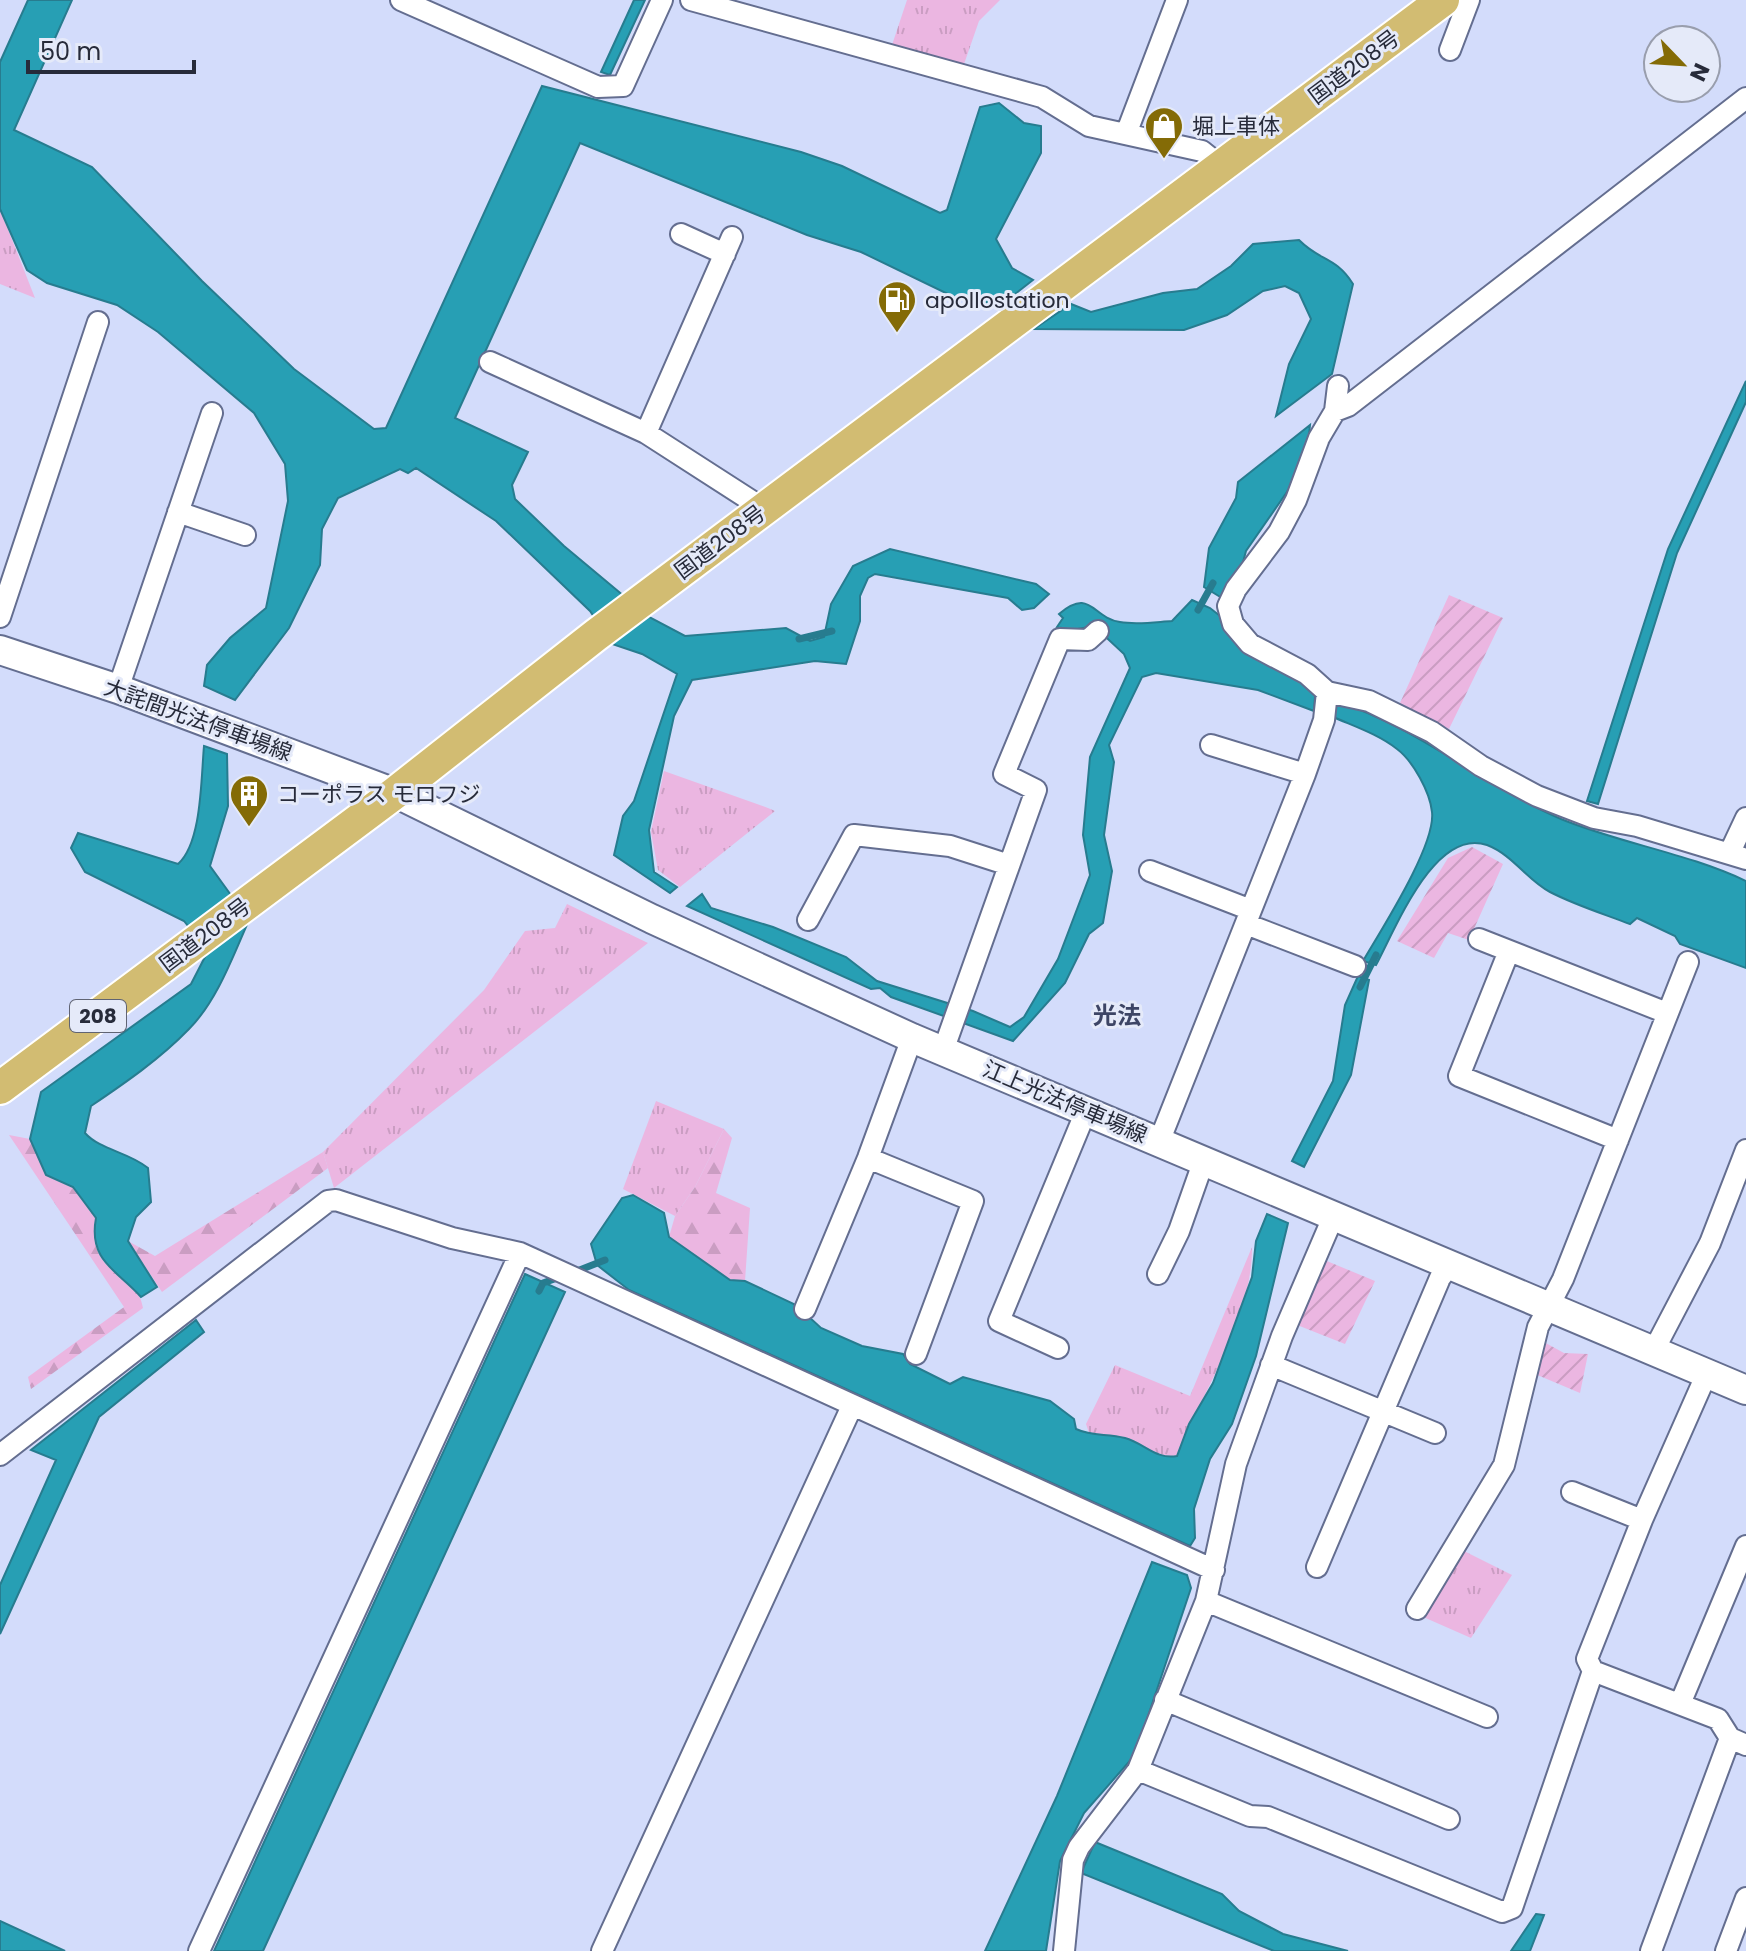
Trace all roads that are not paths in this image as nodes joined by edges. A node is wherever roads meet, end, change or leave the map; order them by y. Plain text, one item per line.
1 (401, 0) edge
2 (662, 0) edge
3 (691, 0) edge
4 (1177, 0) edge
5 (1443, 0) edge
6 (1469, 0) edge
7 (1450, 50) dead end
8 (1746, 98) edge
9 (1126, 134) junction
10 (1222, 167) junction
11 (681, 234) dead end
12 (98, 322) dead end
13 (490, 362) dead end
14 (1338, 386) dead end
15 (1335, 411) junction
16 (212, 413) dead end
17 (646, 433) junction
18 (764, 509) junction
19 (178, 512) junction
20 (245, 535) dead end
21 (0, 617) edge
22 (1098, 631) dead end
23 (0, 650) edge
24 (118, 689) junction
25 (1327, 692) junction
26 (1211, 745) dead end
27 (1305, 774) junction
28 (395, 793) junction
29 (1746, 818) edge
30 (1738, 856) edge
31 (1009, 865) junction
32 (1150, 871) dead end
33 (1248, 917) junction
34 (808, 920) dead end
35 (1479, 939) dead end
36 (1509, 951) junction
37 (1688, 962) dead end
38 (1355, 966) dead end
39 (1667, 1013) junction
40 (912, 1038) junction
41 (946, 1041) junction
42 (0, 1088) edge
43 (1086, 1111) junction
44 (1618, 1140) junction
45 (1159, 1142) junction
46 (1746, 1150) edge
47 (868, 1158) junction
48 (1204, 1160) junction
49 (1334, 1215) junction
50 (520, 1253) junction
51 (1451, 1263) junction
52 (1158, 1274) dead end
53 (1549, 1305) junction
54 (805, 1309) dead end
55 (1058, 1348) dead end
56 (1654, 1350) junction
57 (916, 1354) dead end
58 (1271, 1365) junction
59 (1707, 1373) junction
60 (1746, 1390) edge
61 (852, 1406) junction
62 (1383, 1411) junction
63 (1435, 1433) dead end
64 (0, 1455) edge
65 (1572, 1492) dead end
66 (1642, 1520) junction
67 (1746, 1546) edge
68 (1317, 1567) dead end
69 (1214, 1570) junction
70 (1206, 1601) junction
71 (1417, 1609) dead end
72 (1593, 1671) junction
73 (1165, 1700) junction
74 (1680, 1704) junction
75 (1487, 1717) dead end
76 (1738, 1741) edge
77 (1138, 1770) junction
78 (1449, 1819) dead end
79 (1746, 1898) edge
80 (1729, 1950) edge
81 (199, 1951) edge
82 (602, 1951) edge
83 (1065, 1951) edge
84 (1651, 1951) edge

1 - 2 street
3 - 9 street
4 - 9 street
5 - 10 highway, 国道208号 / 208
6 - 7 street
8 - 15 street
9 - 10 street
10 - 18 highway, 国道208号 / 208
11 - 17 street
12 - 21 street
13 - 17 street
14 - 15 street
15 - 25 street
16 - 19 street
17 - 18 street
18 - 28 highway, 国道208号 / 208
19 - 20 street
19 - 24 street
22 - 31 street
23 - 24 main road, 大詫間光法停車場線
24 - 28 main road, 大詫間光法停車場線
25 - 27 street
25 - 30 street
26 - 27 street
27 - 33 street
28 - 40 main road, 江上光法停車場線
28 - 42 highway, 国道208号 / 208
29 - 30 street
31 - 34 street
31 - 41 street
32 - 33 street
33 - 38 street
33 - 45 street
35 - 36 street
36 - 39 street
36 - 44 street
37 - 39 street
39 - 44 street
40 - 41 main road, 江上光法停車場線
40 - 47 street
41 - 43 main road, 江上光法停車場線
43 - 45 main road, 江上光法停車場線
43 - 55 street
44 - 53 street
45 - 48 main road, 江上光法停車場線
46 - 56 street
47 - 54 street
47 - 57 street
48 - 49 main road, 江上光法停車場線
48 - 52 street
49 - 51 main road, 江上光法停車場線
49 - 58 street
50 - 61 street
50 - 64 street
50 - 81 street
51 - 53 main road, 江上光法停車場線
51 - 62 street
53 - 56 main road, 江上光法停車場線
53 - 71 street
56 - 59 main road, 江上光法停車場線
58 - 62 street
58 - 69 street
59 - 60 main road, 江上光法停車場線
59 - 66 street
61 - 69 street
61 - 82 street
62 - 63 street
62 - 68 street
65 - 66 street
66 - 72 street
67 - 74 street
69 - 70 street
70 - 73 street
70 - 75 street
72 - 74 street
72 - 77 street
73 - 77 street
73 - 78 street
74 - 76 street
76 - 84 street
77 - 83 street
79 - 80 street

